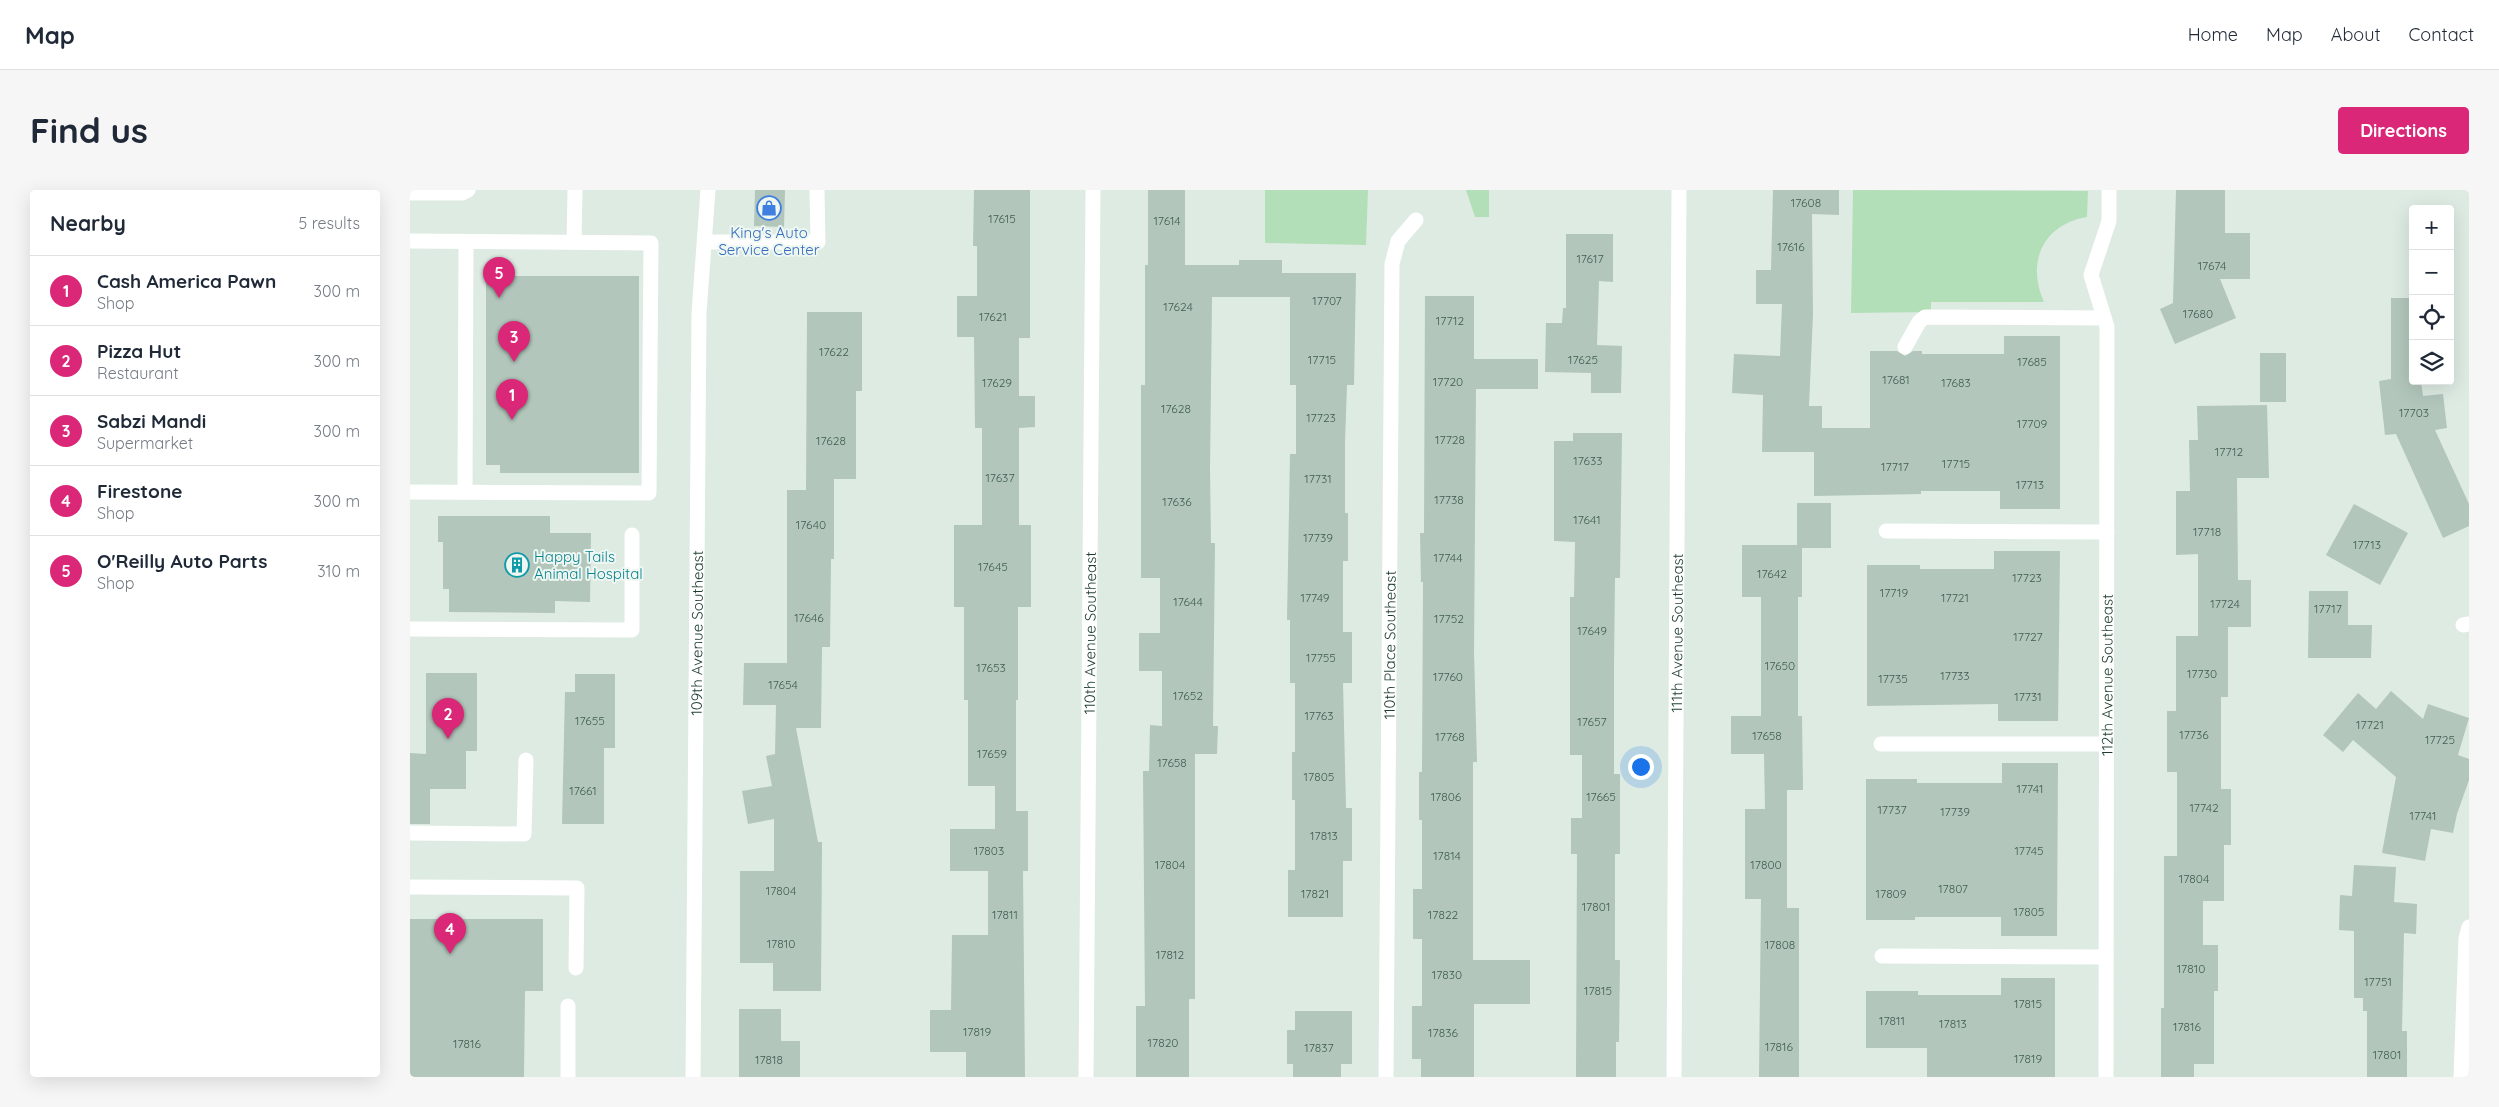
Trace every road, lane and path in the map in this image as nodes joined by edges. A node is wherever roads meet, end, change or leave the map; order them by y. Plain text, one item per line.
1 (468, 190) edge
2 (575, 190) edge
3 (708, 190) edge
4 (817, 190) edge
5 (1093, 190) edge
6 (1679, 190) edge
7 (2109, 190) edge
8 (410, 193) edge
9 (1416, 220) dead end
10 (410, 241) edge
11 (466, 242) junction
12 (574, 242) junction
13 (705, 242) junction
14 (2104, 318) junction
15 (1905, 347) dead end
16 (410, 492) edge
17 (465, 492) junction
18 (1886, 531) dead end
19 (2107, 532) junction
20 (632, 536) dead end
21 (410, 629) edge
22 (1881, 744) dead end
23 (2106, 744) junction
24 (526, 760) dead end
25 (410, 833) edge
26 (410, 887) edge
27 (2469, 927) edge
28 (1882, 956) dead end
29 (2106, 957) junction
30 (576, 968) dead end
31 (568, 1006) dead end
32 (2466, 1012) edge
33 (568, 1077) edge
34 (693, 1077) edge
35 (1086, 1077) edge
36 (1386, 1077) edge
37 (1674, 1077) edge
38 (2106, 1077) edge
39 (2461, 1077) edge

1 - 8 street
2 - 12 street
3 - 13 street, 109th Avenue Southeast
4 - 13 street
5 - 35 street, 110th Avenue Southeast
6 - 37 street, 111th Avenue Southeast
7 - 14 street, 112th Avenue Southeast
9 - 36 street, 110th Place Southeast
10 - 11 street
11 - 12 street
11 - 17 street
12 - 17 street
13 - 34 street, 109th Avenue Southeast
14 - 15 street
14 - 19 street, 112th Avenue Southeast
16 - 17 street
18 - 19 street
19 - 23 street, 112th Avenue Southeast
20 - 21 street
22 - 23 street
23 - 29 street, 112th Avenue Southeast
24 - 25 street
26 - 30 street
27 - 32 street
28 - 29 street
29 - 38 street, 112th Avenue Southeast
31 - 33 street
32 - 39 street

